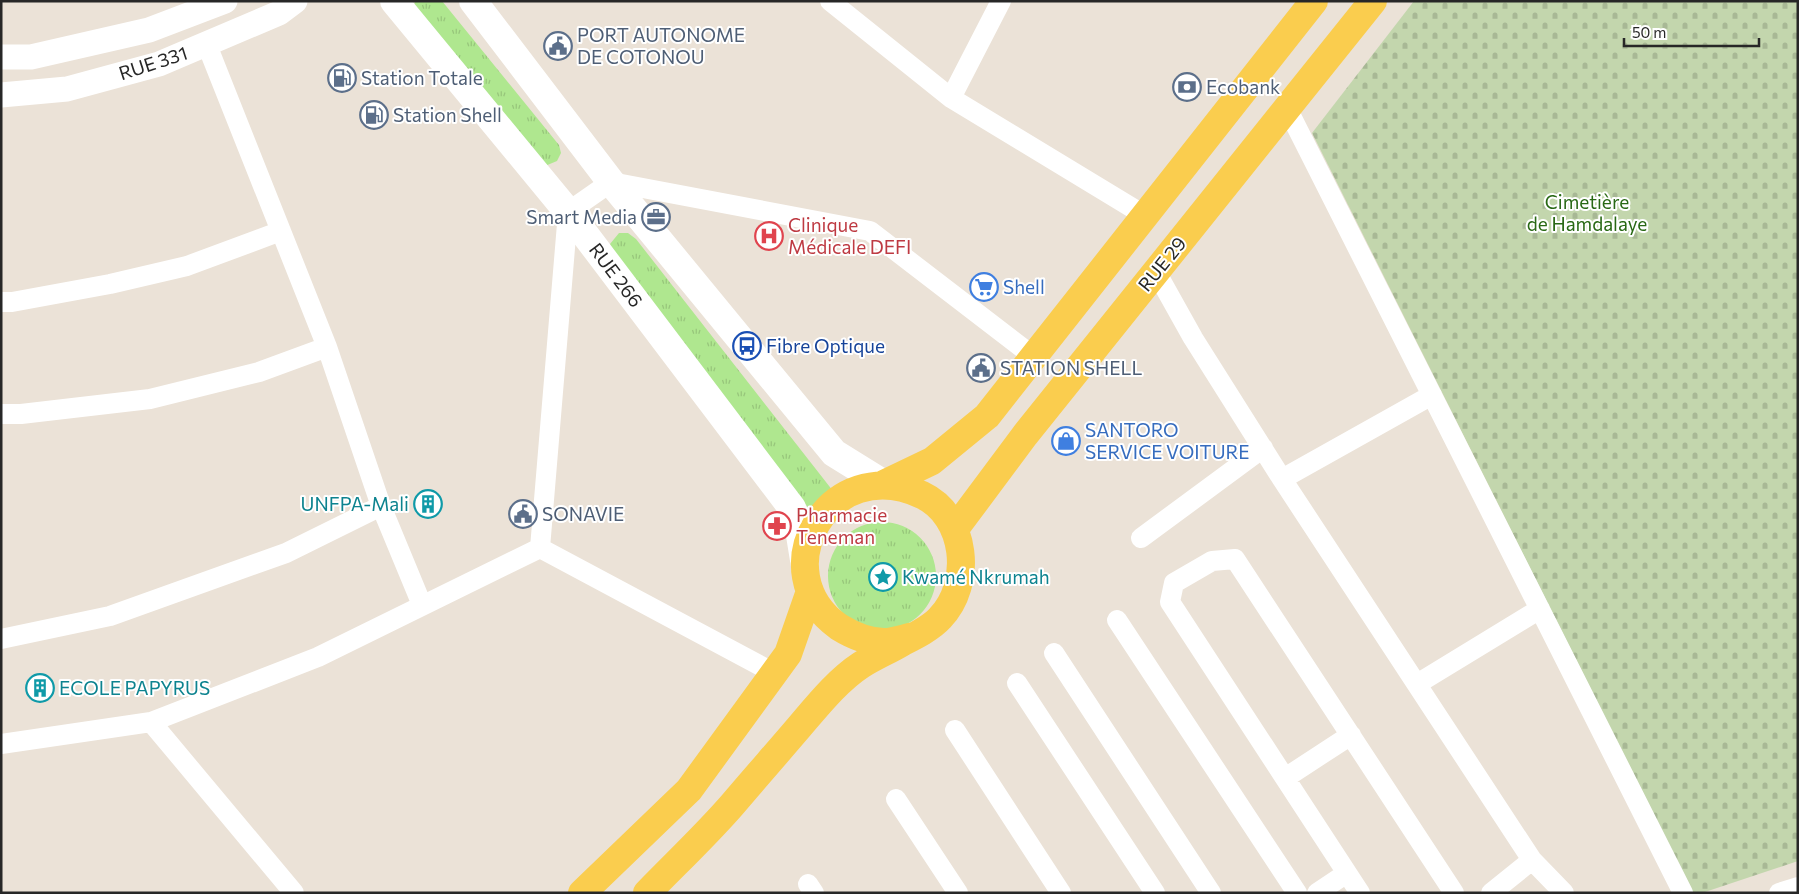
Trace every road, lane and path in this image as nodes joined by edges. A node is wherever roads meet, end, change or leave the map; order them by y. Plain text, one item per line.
1 (224, 1) edge
2 (295, 1) edge
3 (394, 1) edge
4 (473, 1) edge
5 (830, 1) edge
6 (1001, 1) edge
7 (1314, 1) edge
8 (1373, 1) edge
9 (207, 45) junction
10 (1, 57) edge
11 (1, 95) edge
12 (951, 98) junction
13 (1288, 108) junction
14 (611, 182) junction
15 (568, 212) junction
16 (1144, 215) junction
17 (281, 231) junction
18 (1155, 270) junction
19 (1, 302) edge
20 (327, 347) junction
21 (1034, 357) junction
22 (1432, 395) junction
23 (1, 414) edge
24 (1263, 448) junction
25 (1282, 479) junction
26 (884, 484) junction
27 (381, 506) junction
28 (955, 529) junction
29 (1141, 538) dead end
30 (540, 548) junction
31 (808, 579) junction
32 (422, 605) junction
33 (1540, 609) junction
34 (1117, 620) dead end
35 (914, 636) junction
36 (1, 639) edge
37 (1054, 653) dead end
38 (774, 673) junction
39 (1017, 683) dead end
40 (1417, 684) junction
41 (151, 722) junction
42 (955, 730) dead end
43 (1350, 735) junction
44 (1, 744) edge
45 (1285, 778) junction
46 (896, 799) dead end
47 (1532, 860) junction
48 (1347, 873) junction
49 (1798, 886) edge
50 (294, 893) edge
51 (582, 893) edge
52 (647, 893) edge
53 (958, 893) edge
54 (1061, 893) edge
55 (1155, 893) edge
56 (1211, 893) edge
57 (1297, 893) edge
58 (1317, 893) edge
59 (1360, 893) edge
60 (1454, 893) edge
61 (1491, 893) edge
62 (1564, 893) edge
63 (1683, 893) edge
64 (1779, 893) edge

1 - 10 street, RUE 331
2 - 9 street, RUE 331
3 - 15 main road, RUE 266
4 - 14 main road
5 - 12 street
6 - 12 street
7 - 16 main road
8 - 13 main road, RUE 29
9 - 11 street, RUE 331
9 - 17 street
12 - 16 street
13 - 18 main road, RUE 29
13 - 22 street
14 - 15 street
14 - 21 street
14 - 26 main road
15 - 30 street
15 - 31 main road, RUE 266
16 - 21 main road
17 - 19 street
17 - 20 street
18 - 24 street
18 - 28 main road, RUE 29
20 - 23 street
20 - 27 street
21 - 26 main road
22 - 25 street
22 - 33 street
24 - 25 street
24 - 29 street
25 - 40 street
26 - 28 main road
26 - 31 main road
27 - 32 street
27 - 36 street
28 - 35 main road
30 - 32 street
30 - 38 street
31 - 35 main road
31 - 38 main road
32 - 41 street
33 - 40 street
33 - 63 street
34 - 57 street
35 - 52 main road
37 - 56 street
38 - 51 main road
39 - 55 street
40 - 47 street
41 - 44 street
41 - 50 street
42 - 54 street
43 - 45 street
43 - 45 street
43 - 60 street
45 - 48 street
46 - 53 street
47 - 61 street
47 - 62 street
48 - 58 street
48 - 59 street
49 - 64 street

